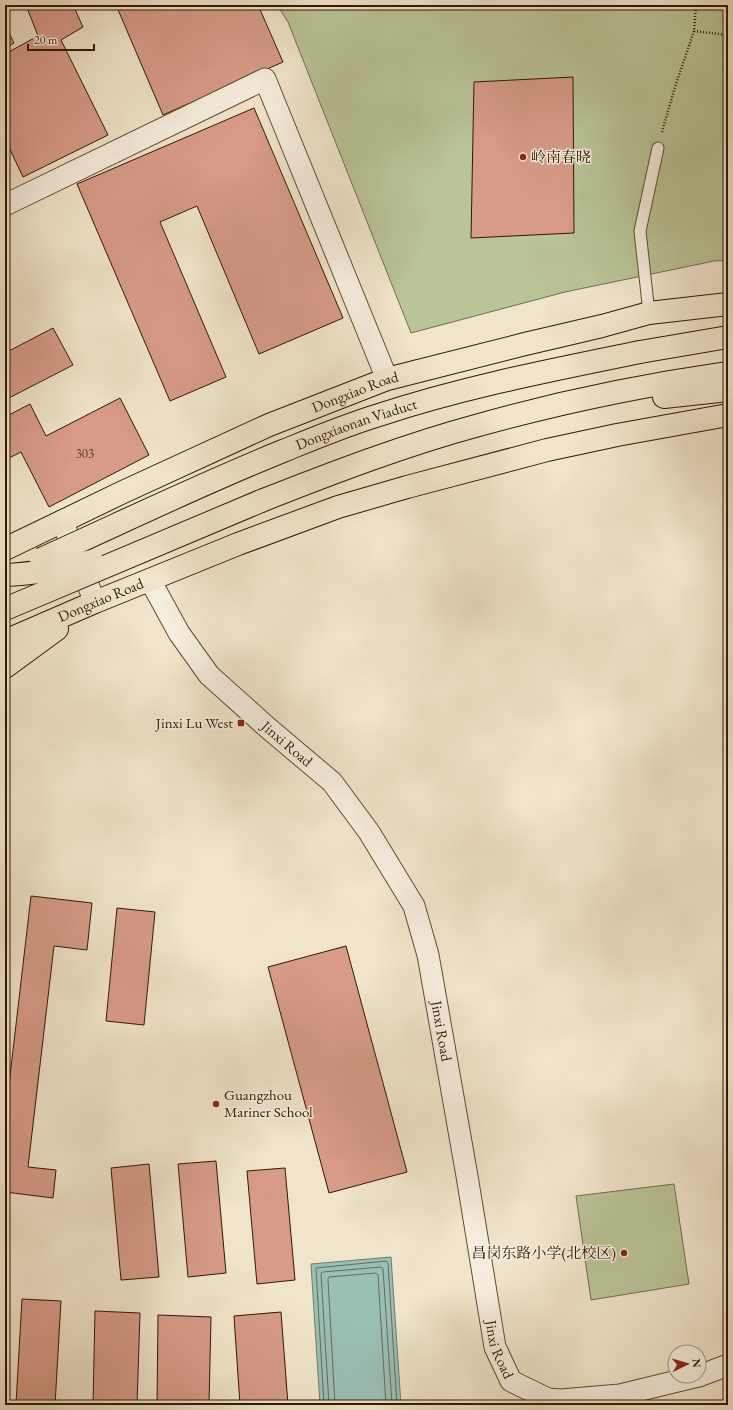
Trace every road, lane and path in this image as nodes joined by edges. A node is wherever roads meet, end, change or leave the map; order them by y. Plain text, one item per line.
1 (696, 5) edge
2 (694, 31) junction
3 (728, 35) edge
4 (658, 148) joint
5 (5, 205) edge
6 (727, 304) edge
7 (649, 313) junction
8 (728, 337) edge
9 (728, 373) edge
10 (387, 379) junction
11 (728, 390) edge
12 (724, 416) edge
13 (383, 456) junction
14 (261, 501) junction
15 (62, 521) junction
16 (5, 548) edge
17 (41, 559) junction
18 (5, 575) edge
19 (150, 580) junction
20 (5, 581) edge
21 (95, 602) junction
22 (5, 609) edge
23 (5, 640) edge
24 (5, 667) edge
25 (728, 1366) edge
26 (707, 1373) edge
27 (667, 1384) edge

1 - 2 path
2 - 3 path
2 - 4 path
4 - 7 lane
5 - 10 street
6 - 7 main road, Dongxiao Road
7 - 10 main road, Dongxiao Road
8 - 17 main road, Dongxiaonan Viaduct, bridge
9 - 13 main road
10 - 15 main road, Dongxiao Road
11 - 13 main road
12 - 19 main road, Dongxiao Road
13 - 14 main road
14 - 18 main road, bridge
14 - 22 main road, bridge
15 - 16 main road, Dongxiao Road
15 - 21 street
17 - 18 main road, Dongxiaonan Viaduct, bridge
17 - 20 main road, bridge
19 - 21 main road, Dongxiao Road
19 - 27 street, Jinxi Road
21 - 23 main road, Dongxiao Road
21 - 24 main road
25 - 26 street, Jinxi Road

